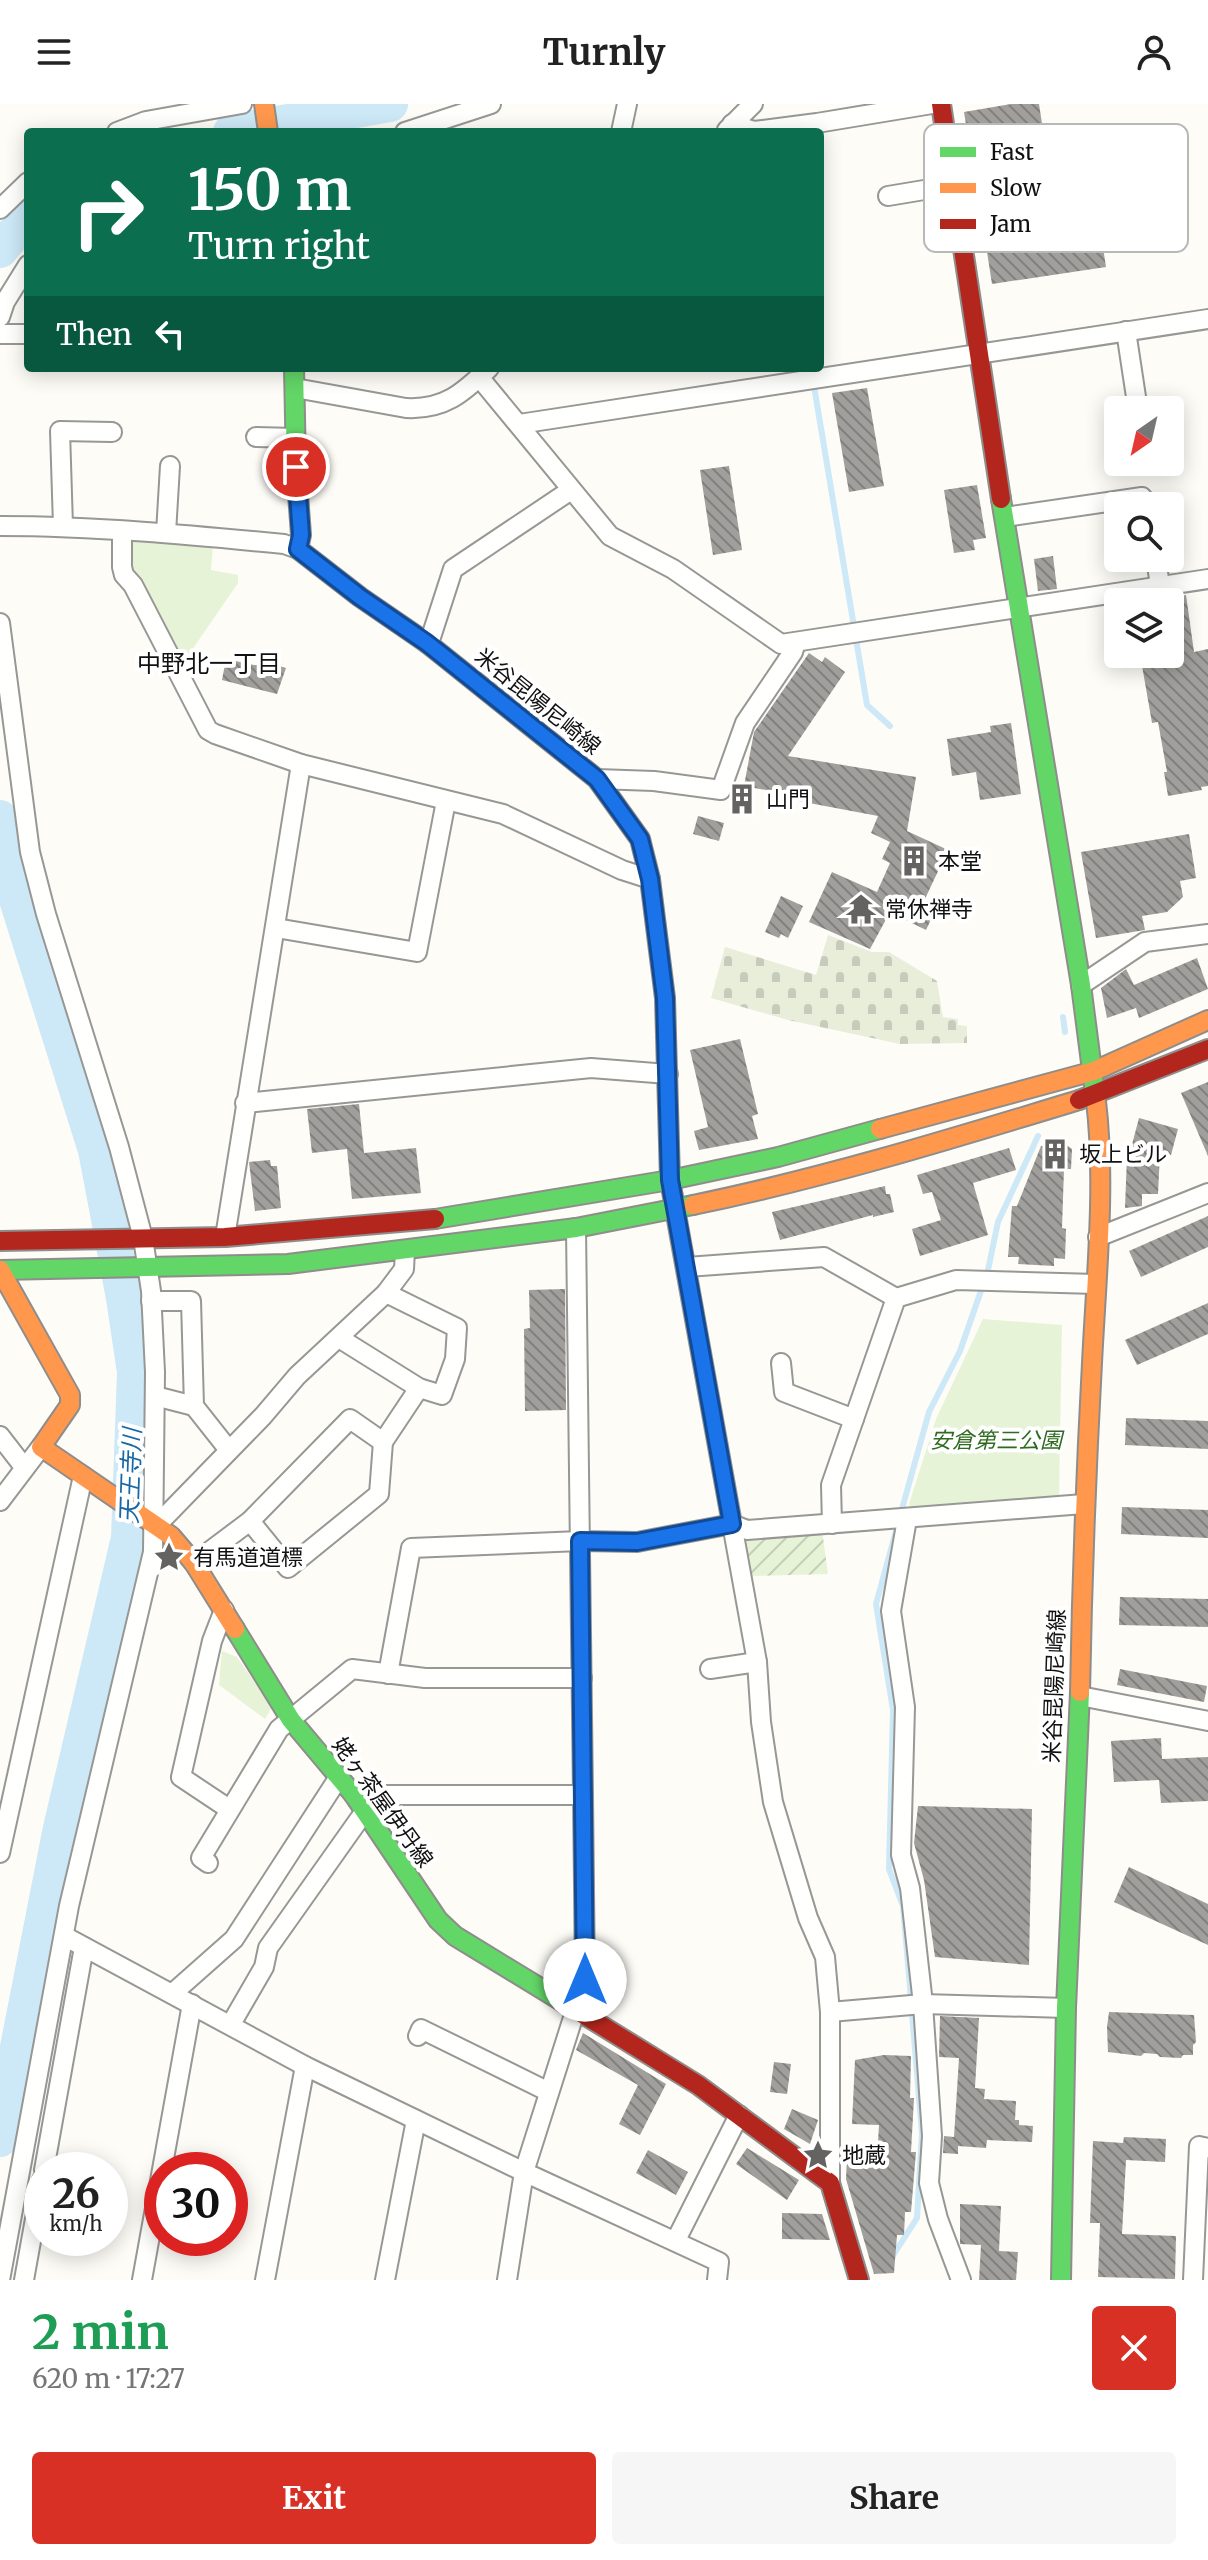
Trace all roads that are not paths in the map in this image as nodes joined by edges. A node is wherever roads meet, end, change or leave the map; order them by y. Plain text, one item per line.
1 (242, 104) edge
2 (491, 104) edge
3 (627, 104) edge
4 (753, 104) edge
5 (932, 104) edge
6 (941, 104) edge
7 (264, 105) edge
8 (944, 124) edge
9 (128, 128) edge
10 (267, 128) edge
11 (417, 128) edge
12 (622, 128) edge
13 (728, 128) edge
14 (774, 128) edge
15 (24, 186) edge
16 (924, 190) edge
17 (888, 196) dead end
18 (0, 209) edge
19 (964, 252) edge
20 (24, 271) edge
21 (0, 317) edge
22 (1208, 319) edge
23 (1126, 331) junction
24 (0, 334) edge
25 (24, 334) edge
26 (980, 353) junction
27 (294, 372) edge
28 (484, 373) edge
29 (295, 388) junction
30 (1136, 396) edge
31 (519, 424) junction
32 (112, 432) dead end
33 (256, 437) dead end
34 (295, 438) junction
35 (170, 466) dead end
36 (571, 490) junction
37 (1104, 503) edge
38 (1005, 517) junction
39 (0, 526) edge
40 (63, 526) junction
41 (122, 531) junction
42 (166, 533) junction
43 (298, 549) junction
44 (1158, 572) edge
45 (1208, 579) edge
46 (1160, 586) junction
47 (1018, 607) junction
48 (0, 623) edge
49 (796, 642) junction
50 (427, 643) junction
51 (301, 764) junction
52 (597, 779) junction
53 (446, 801) junction
54 (650, 879) junction
55 (276, 928) junction
56 (1208, 934) edge
57 (1081, 985) junction
58 (1208, 1020) edge
59 (1208, 1049) edge
60 (1094, 1071) junction
61 (668, 1074) junction
62 (1095, 1095) junction
63 (245, 1103) junction
64 (670, 1180) junction
65 (1208, 1193) edge
66 (675, 1209) junction
67 (576, 1228) junction
68 (225, 1237) junction
69 (1098, 1237) junction
70 (139, 1238) junction
71 (0, 1241) edge
72 (405, 1250) junction
73 (144, 1267) junction
74 (687, 1267) junction
75 (0, 1270) edge
76 (1096, 1284) junction
77 (386, 1293) junction
78 (896, 1298) junction
79 (151, 1301) junction
80 (339, 1338) junction
81 (781, 1363) dead end
82 (419, 1388) junction
83 (155, 1396) junction
84 (194, 1406) junction
85 (854, 1419) junction
86 (0, 1436) edge
87 (383, 1442) junction
88 (41, 1447) junction
89 (228, 1449) junction
90 (24, 1467) junction
91 (83, 1476) junction
92 (0, 1501) edge
93 (1084, 1504) junction
94 (907, 1519) junction
95 (250, 1521) junction
96 (150, 1522) junction
97 (732, 1524) junction
98 (832, 1524) junction
99 (580, 1541) junction
100 (194, 1563) junction
101 (224, 1610) junction
102 (757, 1662) junction
103 (710, 1669) dead end
104 (388, 1674) junction
105 (582, 1678) junction
106 (1080, 1696) junction
107 (291, 1720) junction
108 (1208, 1721) edge
109 (339, 1777) junction
110 (354, 1795) junction
111 (583, 1795) junction
112 (229, 1809) junction
113 (365, 1811) junction
114 (0, 1853) edge
115 (201, 1858) dead end
116 (64, 1936) junction
117 (84, 1947) junction
118 (173, 1993) junction
119 (192, 2004) junction
120 (923, 2004) junction
121 (1066, 2008) junction
122 (574, 2011) junction
123 (830, 2012) junction
124 (231, 2024) junction
125 (421, 2030) dead end
126 (305, 2066) junction
127 (549, 2092) junction
128 (739, 2115) junction
129 (416, 2120) junction
130 (1208, 2148) edge
131 (47, 2152) edge
132 (524, 2172) junction
133 (830, 2183) junction
134 (676, 2240) junction
135 (28, 2256) edge
136 (0, 2280) edge
137 (24, 2280) edge
138 (142, 2280) edge
139 (265, 2280) edge
140 (385, 2280) edge
141 (507, 2280) edge
142 (717, 2280) edge
143 (859, 2280) edge
144 (961, 2280) edge
145 (1061, 2280) edge
146 (1193, 2280) edge

1 - 9 street
2 - 11 street
3 - 12 street
4 - 13 street
5 - 14 street
6 - 8 main road, 米谷昆陽尼崎線
7 - 10 main road
15 - 18 street
16 - 17 street
19 - 26 main road, 米谷昆陽尼崎線
20 - 21 street
22 - 23 street
23 - 26 street
23 - 30 street
24 - 25 street
26 - 31 street
26 - 38 main road, 米谷昆陽尼崎線
27 - 29 main road
28 - 29 street
28 - 31 street
29 - 34 main road
31 - 36 street
32 - 40 street
33 - 34 street
34 - 43 main road
35 - 42 street
36 - 49 street
36 - 50 street
37 - 38 street
38 - 47 main road, 米谷昆陽尼崎線
39 - 40 street
40 - 41 street
41 - 42 street
41 - 51 street
42 - 43 street
43 - 50 main road, 米谷昆陽尼崎線
44 - 46 street
45 - 46 street
46 - 47 street
47 - 49 street
47 - 57 main road, 米谷昆陽尼崎線
48 - 70 street
49 - 52 street
50 - 52 main road, 米谷昆陽尼崎線
51 - 53 street
51 - 55 street
52 - 54 main road, 米谷昆陽尼崎線
53 - 54 street
53 - 55 street
54 - 61 main road, 米谷昆陽尼崎線
55 - 63 street
56 - 57 street
57 - 60 main road, 米谷昆陽尼崎線
58 - 60 main road
59 - 62 main road
60 - 62 main road, 米谷昆陽尼崎線
60 - 64 main road
61 - 63 street
61 - 64 main road, 米谷昆陽尼崎線
62 - 66 main road
62 - 69 main road, 米谷昆陽尼崎線
63 - 68 street
64 - 66 main road, 米谷昆陽尼崎線
64 - 68 main road
65 - 69 street
66 - 67 main road
66 - 74 street
67 - 72 main road
67 - 99 street
68 - 70 main road
69 - 76 main road, 米谷昆陽尼崎線
70 - 71 main road
70 - 73 street
72 - 73 main road
72 - 77 street
73 - 75 main road
73 - 79 street
74 - 78 street
74 - 97 street
75 - 88 main road
76 - 78 street
76 - 93 main road, 米谷昆陽尼崎線
77 - 80 street
77 - 82 street
78 - 85 street
79 - 83 street
79 - 84 street
80 - 82 street
80 - 89 street
81 - 85 street
82 - 87 street
83 - 84 street
83 - 96 street
84 - 89 street
85 - 98 street
86 - 90 street
87 - 95 street
87 - 95 street
88 - 90 street
88 - 91 main road, 姥ヶ茶屋伊丹線
89 - 96 street
90 - 92 street
91 - 96 main road, 姥ヶ茶屋伊丹線
91 - 114 street
93 - 94 street
93 - 106 main road, 米谷昆陽尼崎線
94 - 98 street
94 - 120 street
95 - 100 street
96 - 100 main road, 姥ヶ茶屋伊丹線
96 - 116 street
97 - 98 street
97 - 99 street
97 - 102 street
99 - 104 street
99 - 105 street
100 - 101 main road, 姥ヶ茶屋伊丹線
101 - 107 main road, 姥ヶ茶屋伊丹線
101 - 112 street
102 - 103 street
102 - 123 street
104 - 105 street
104 - 107 street
105 - 111 street
106 - 108 street
106 - 121 main road, 米谷昆陽尼崎線
107 - 109 main road, 姥ヶ茶屋伊丹線
107 - 112 street
109 - 110 main road, 姥ヶ茶屋伊丹線
109 - 118 street
110 - 111 street
110 - 113 main road, 姥ヶ茶屋伊丹線
111 - 122 street
112 - 115 street
113 - 122 main road, 姥ヶ茶屋伊丹線
113 - 124 street
116 - 117 street
116 - 136 street
117 - 118 street
117 - 131 street
118 - 119 street
119 - 124 street
119 - 138 street
120 - 121 street
120 - 123 street
120 - 144 street
121 - 145 main road, 米谷昆陽尼崎線
122 - 127 street
122 - 128 main road, 姥ヶ茶屋伊丹線
123 - 133 street
124 - 126 street
125 - 127 street
126 - 129 street
126 - 139 street
127 - 132 street
128 - 133 main road, 姥ヶ茶屋伊丹線
128 - 134 street
129 - 132 street
129 - 140 street
130 - 146 street
132 - 134 street
132 - 141 street
133 - 143 main road
134 - 142 street
135 - 137 street

